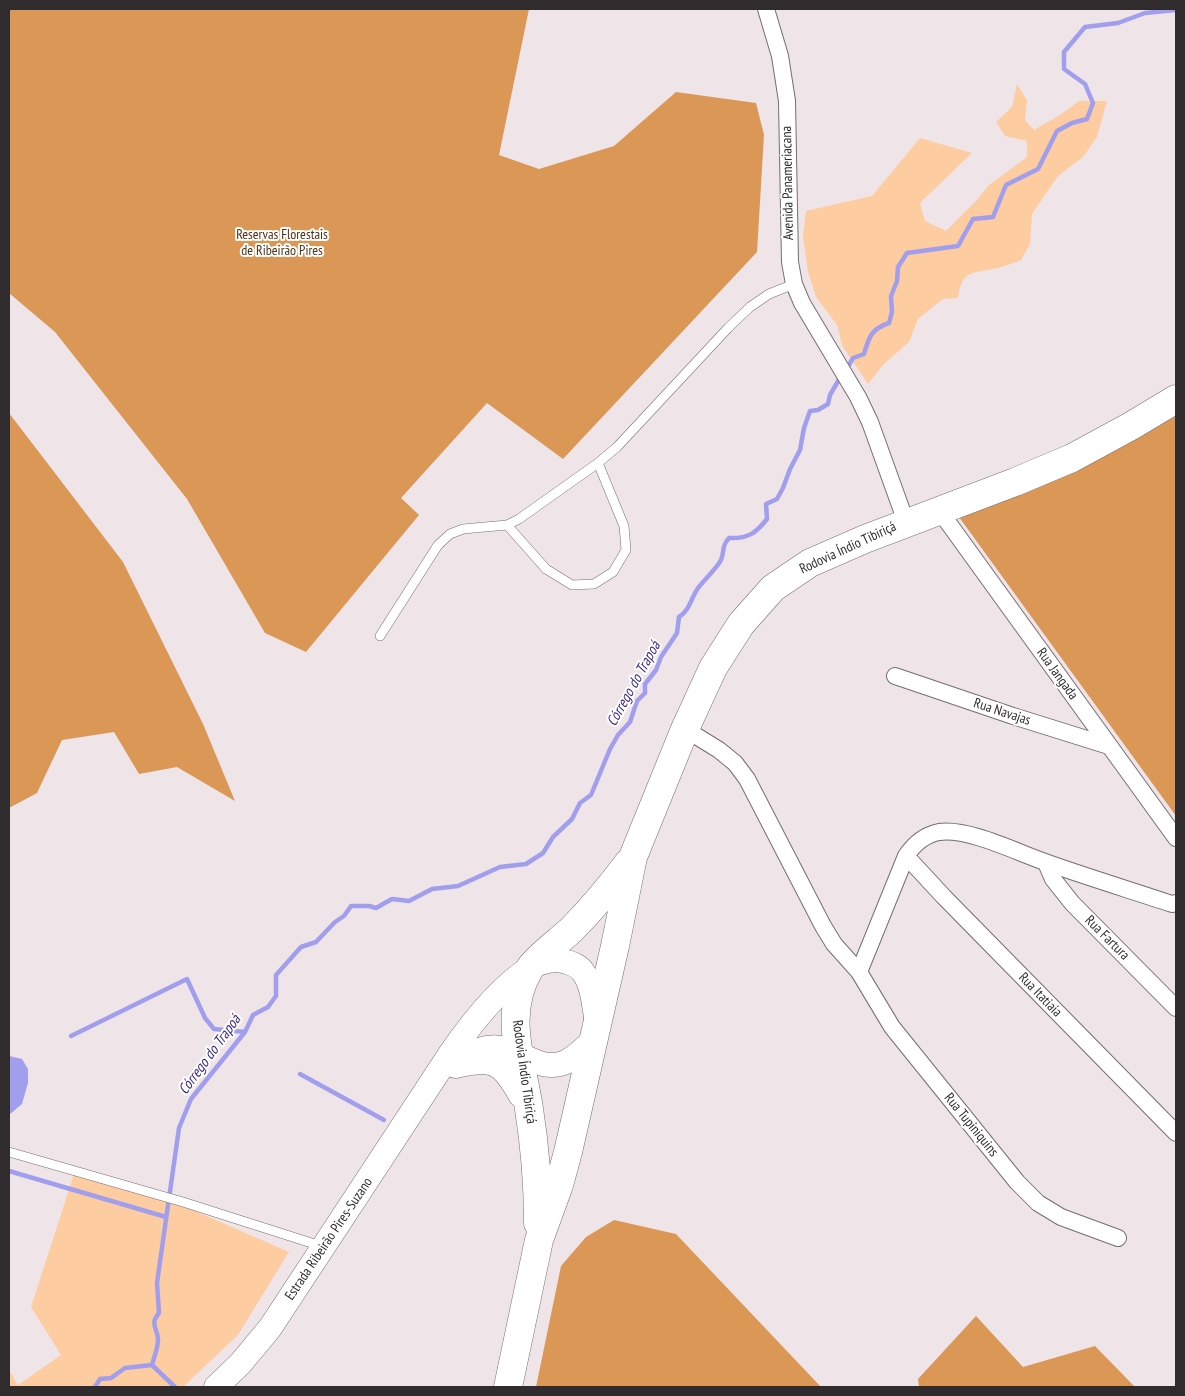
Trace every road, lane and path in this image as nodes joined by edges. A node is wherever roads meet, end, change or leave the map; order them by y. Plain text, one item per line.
1 (766, 9) edge
2 (794, 284) junction
3 (1176, 399) edge
4 (598, 463) junction
5 (939, 510) junction
6 (906, 522) junction
7 (507, 525) junction
8 (380, 636) dead end
9 (895, 676) dead end
10 (685, 730) junction
11 (1109, 746) junction
12 (1176, 838) edge
13 (906, 856) junction
14 (633, 857) junction
15 (1046, 863) junction
16 (1176, 903) edge
17 (531, 967) junction
18 (859, 972) junction
19 (1176, 1008) edge
20 (595, 1032) junction
21 (518, 1054) junction
22 (455, 1064) junction
23 (432, 1082) junction
24 (529, 1108) junction
25 (1176, 1133) edge
26 (9, 1152) edge
27 (1118, 1238) dead end
28 (539, 1240) junction
29 (324, 1247) junction
30 (216, 1387) edge
31 (508, 1387) edge

1 - 2 street, Avenida Panameriacana
2 - 4 lane
2 - 6 street, Avenida Panameriacana
3 - 5 highway, Rodovia Índio Tibiriçá
4 - 7 lane
4 - 7 lane
5 - 6 highway, Rodovia Índio Tibiriçá
5 - 11 street, Rua Jangada
6 - 10 highway, Rodovia Índio Tibiriçá
7 - 8 lane
9 - 11 street, Rua Navajas
10 - 14 highway, Rodovia Índio Tibiriçá
10 - 18 street, Rua Tupiniquins
11 - 12 street, Rua Jangada
13 - 15 street
13 - 18 street
13 - 25 street, Rua Itatiaia
14 - 17 highway, Rodovia Índio Tibiriçá
14 - 20 highway, Rodovia Índio Tibiriçá
15 - 16 street
15 - 19 street, Rua Fartura
17 - 20 main road
17 - 21 highway, Rodovia Índio Tibiriçá
17 - 23 main road, Estrada Ribeirão Pires-Suzano
18 - 27 street, Rua Tupiniquins
20 - 21 main road
20 - 28 highway, Rodovia Índio Tibiriçá
21 - 22 main road
21 - 24 highway, Rodovia Índio Tibiriçá
22 - 23 main road
22 - 24 highway
23 - 29 main road, Estrada Ribeirão Pires-Suzano
24 - 28 highway, Rodovia Índio Tibiriçá
26 - 29 lane
28 - 31 highway, Rodovia Índio Tibiriçá
29 - 30 main road, Estrada Ribeirão Pires-Suzano

